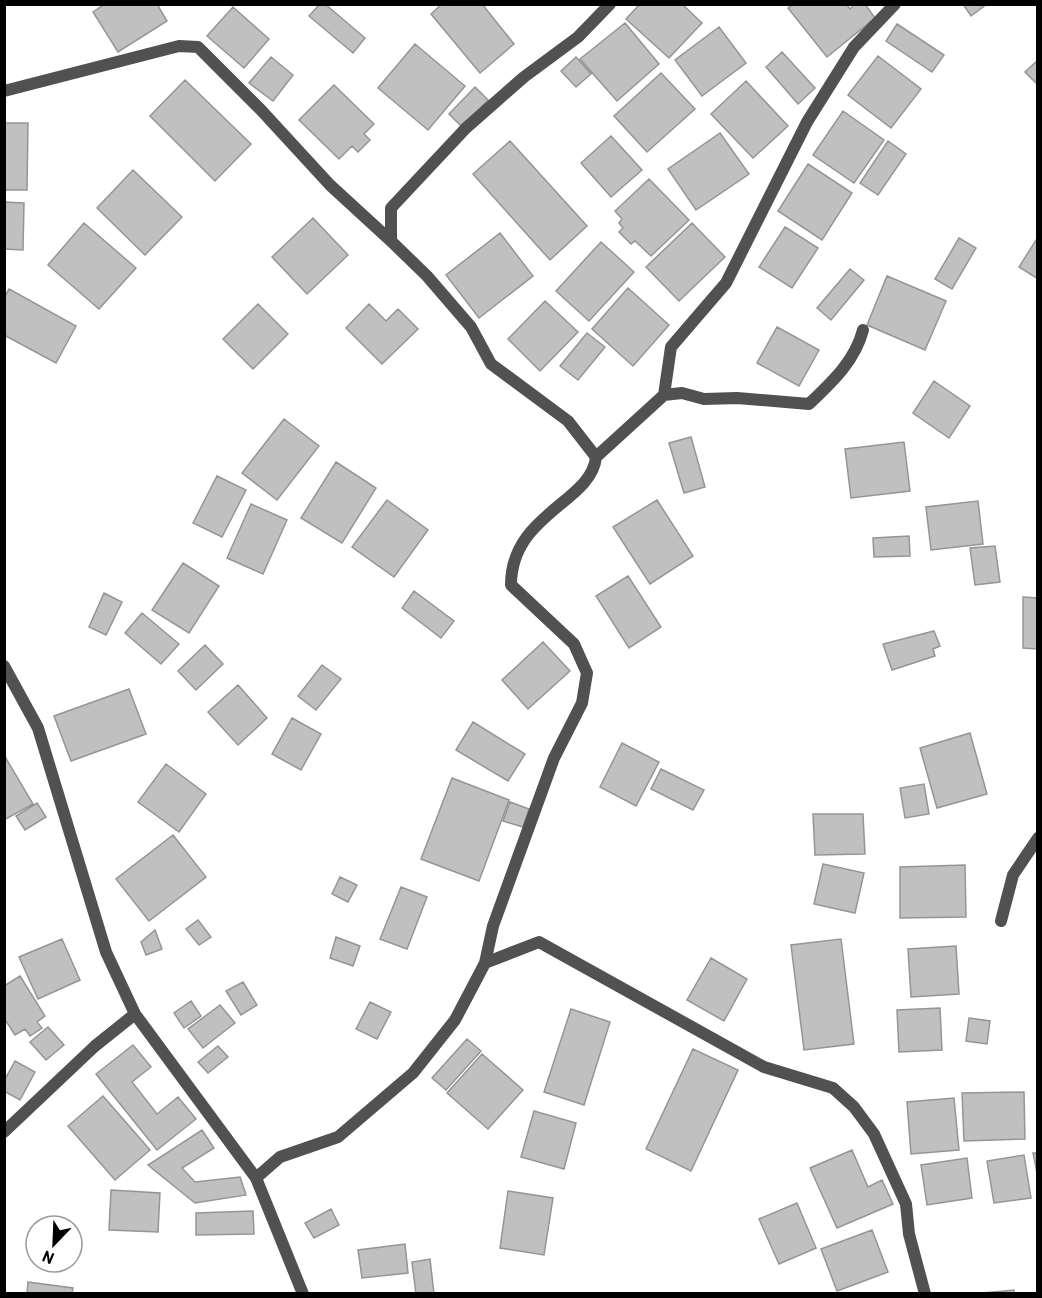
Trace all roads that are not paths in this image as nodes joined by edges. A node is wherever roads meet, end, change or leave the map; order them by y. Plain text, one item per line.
1 (610, 4) edge
2 (895, 4) edge
3 (4, 91) edge
4 (391, 241) junction
5 (863, 330) dead end
6 (664, 395) junction
7 (596, 457) junction
8 (4, 666) edge
9 (1038, 838) edge
10 (1001, 921) dead end
11 (485, 963) junction
12 (135, 1014) junction
13 (4, 1132) edge
14 (255, 1178) junction
15 (303, 1293) edge
16 (925, 1293) edge

1 - 4 street
2 - 6 street
3 - 4 street
4 - 7 street
5 - 6 street
6 - 7 street
7 - 11 street
8 - 12 street
9 - 10 street
11 - 14 street
11 - 16 street
12 - 13 street
12 - 14 street
14 - 15 street

